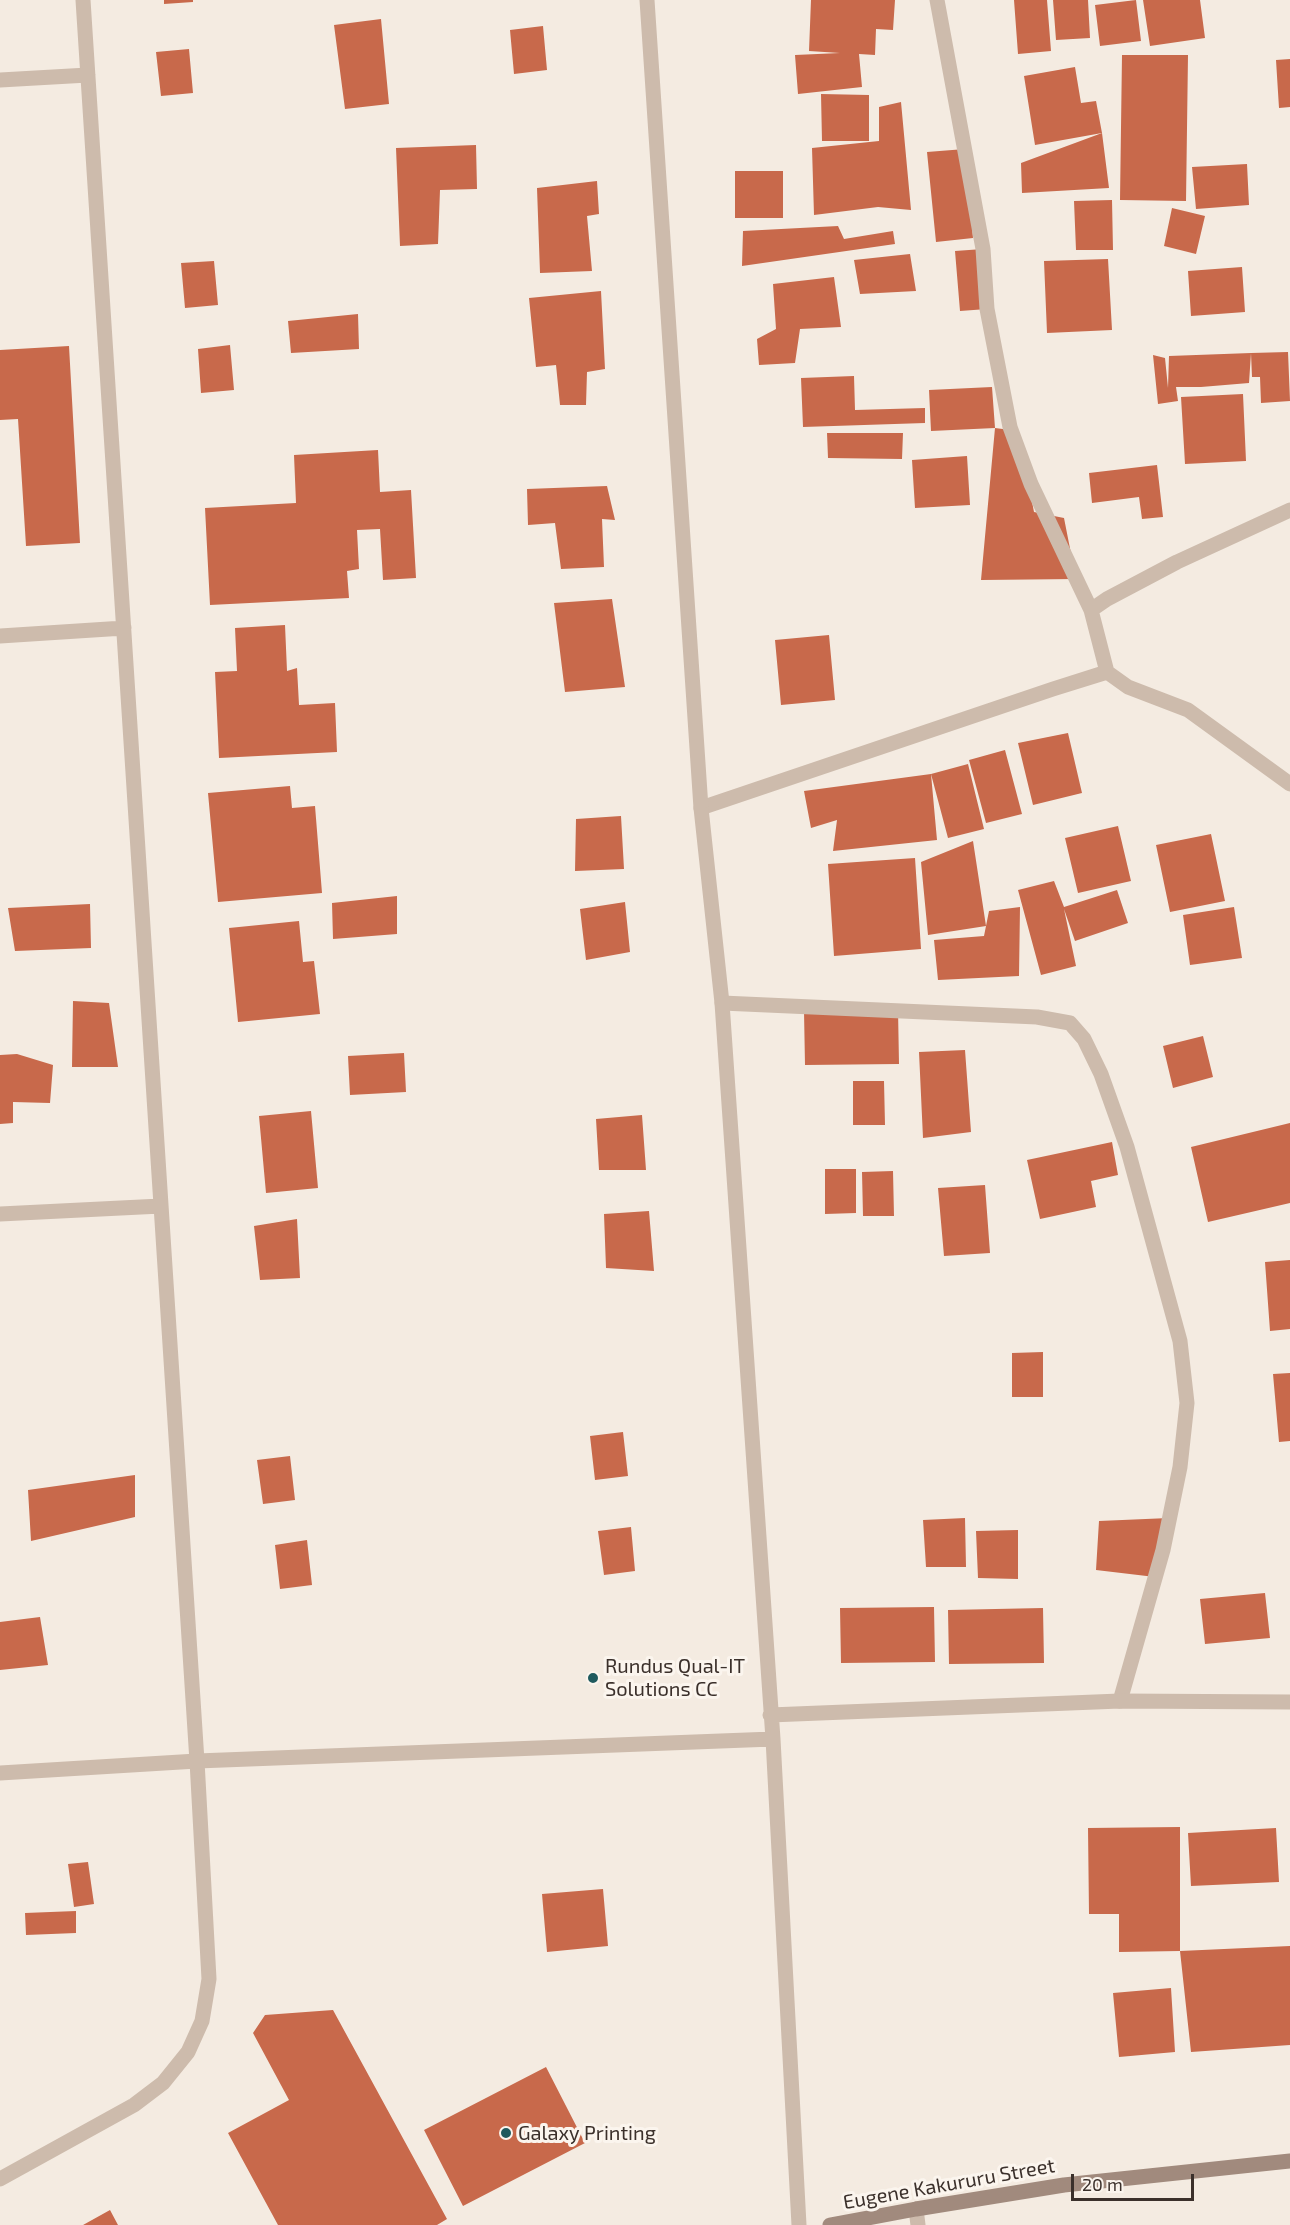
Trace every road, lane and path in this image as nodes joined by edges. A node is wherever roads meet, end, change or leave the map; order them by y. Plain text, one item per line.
1 (83, 0) edge
2 (647, 0) edge
3 (937, 0) edge
4 (88, 75) junction
5 (0, 80) edge
6 (1290, 510) edge
7 (1091, 610) junction
8 (124, 628) junction
9 (0, 636) edge
10 (1107, 672) junction
11 (1290, 784) edge
12 (701, 808) junction
13 (722, 1003) junction
14 (161, 1206) junction
15 (0, 1214) edge
16 (1120, 1701) junction
17 (1290, 1702) edge
18 (771, 1715) junction
19 (773, 1739) junction
20 (197, 1761) junction
21 (0, 1773) edge
22 (1290, 2161) edge
23 (0, 2179) edge
24 (915, 2209) junction
25 (799, 2225) edge
26 (830, 2225) edge
27 (918, 2225) edge

1 - 4 street
2 - 12 street
3 - 7 street
4 - 5 street
4 - 8 street
6 - 7 street
7 - 10 street
8 - 9 street
8 - 14 street
10 - 11 street
10 - 12 street
12 - 13 street
13 - 16 street
13 - 18 street
14 - 15 street
14 - 20 street
16 - 17 street
16 - 18 street
18 - 19 street
19 - 20 street
19 - 25 street
20 - 21 street
20 - 23 street
22 - 24 main road, Eugene Kakururu Street
24 - 26 main road, Eugene Kakururu Street
24 - 27 street

